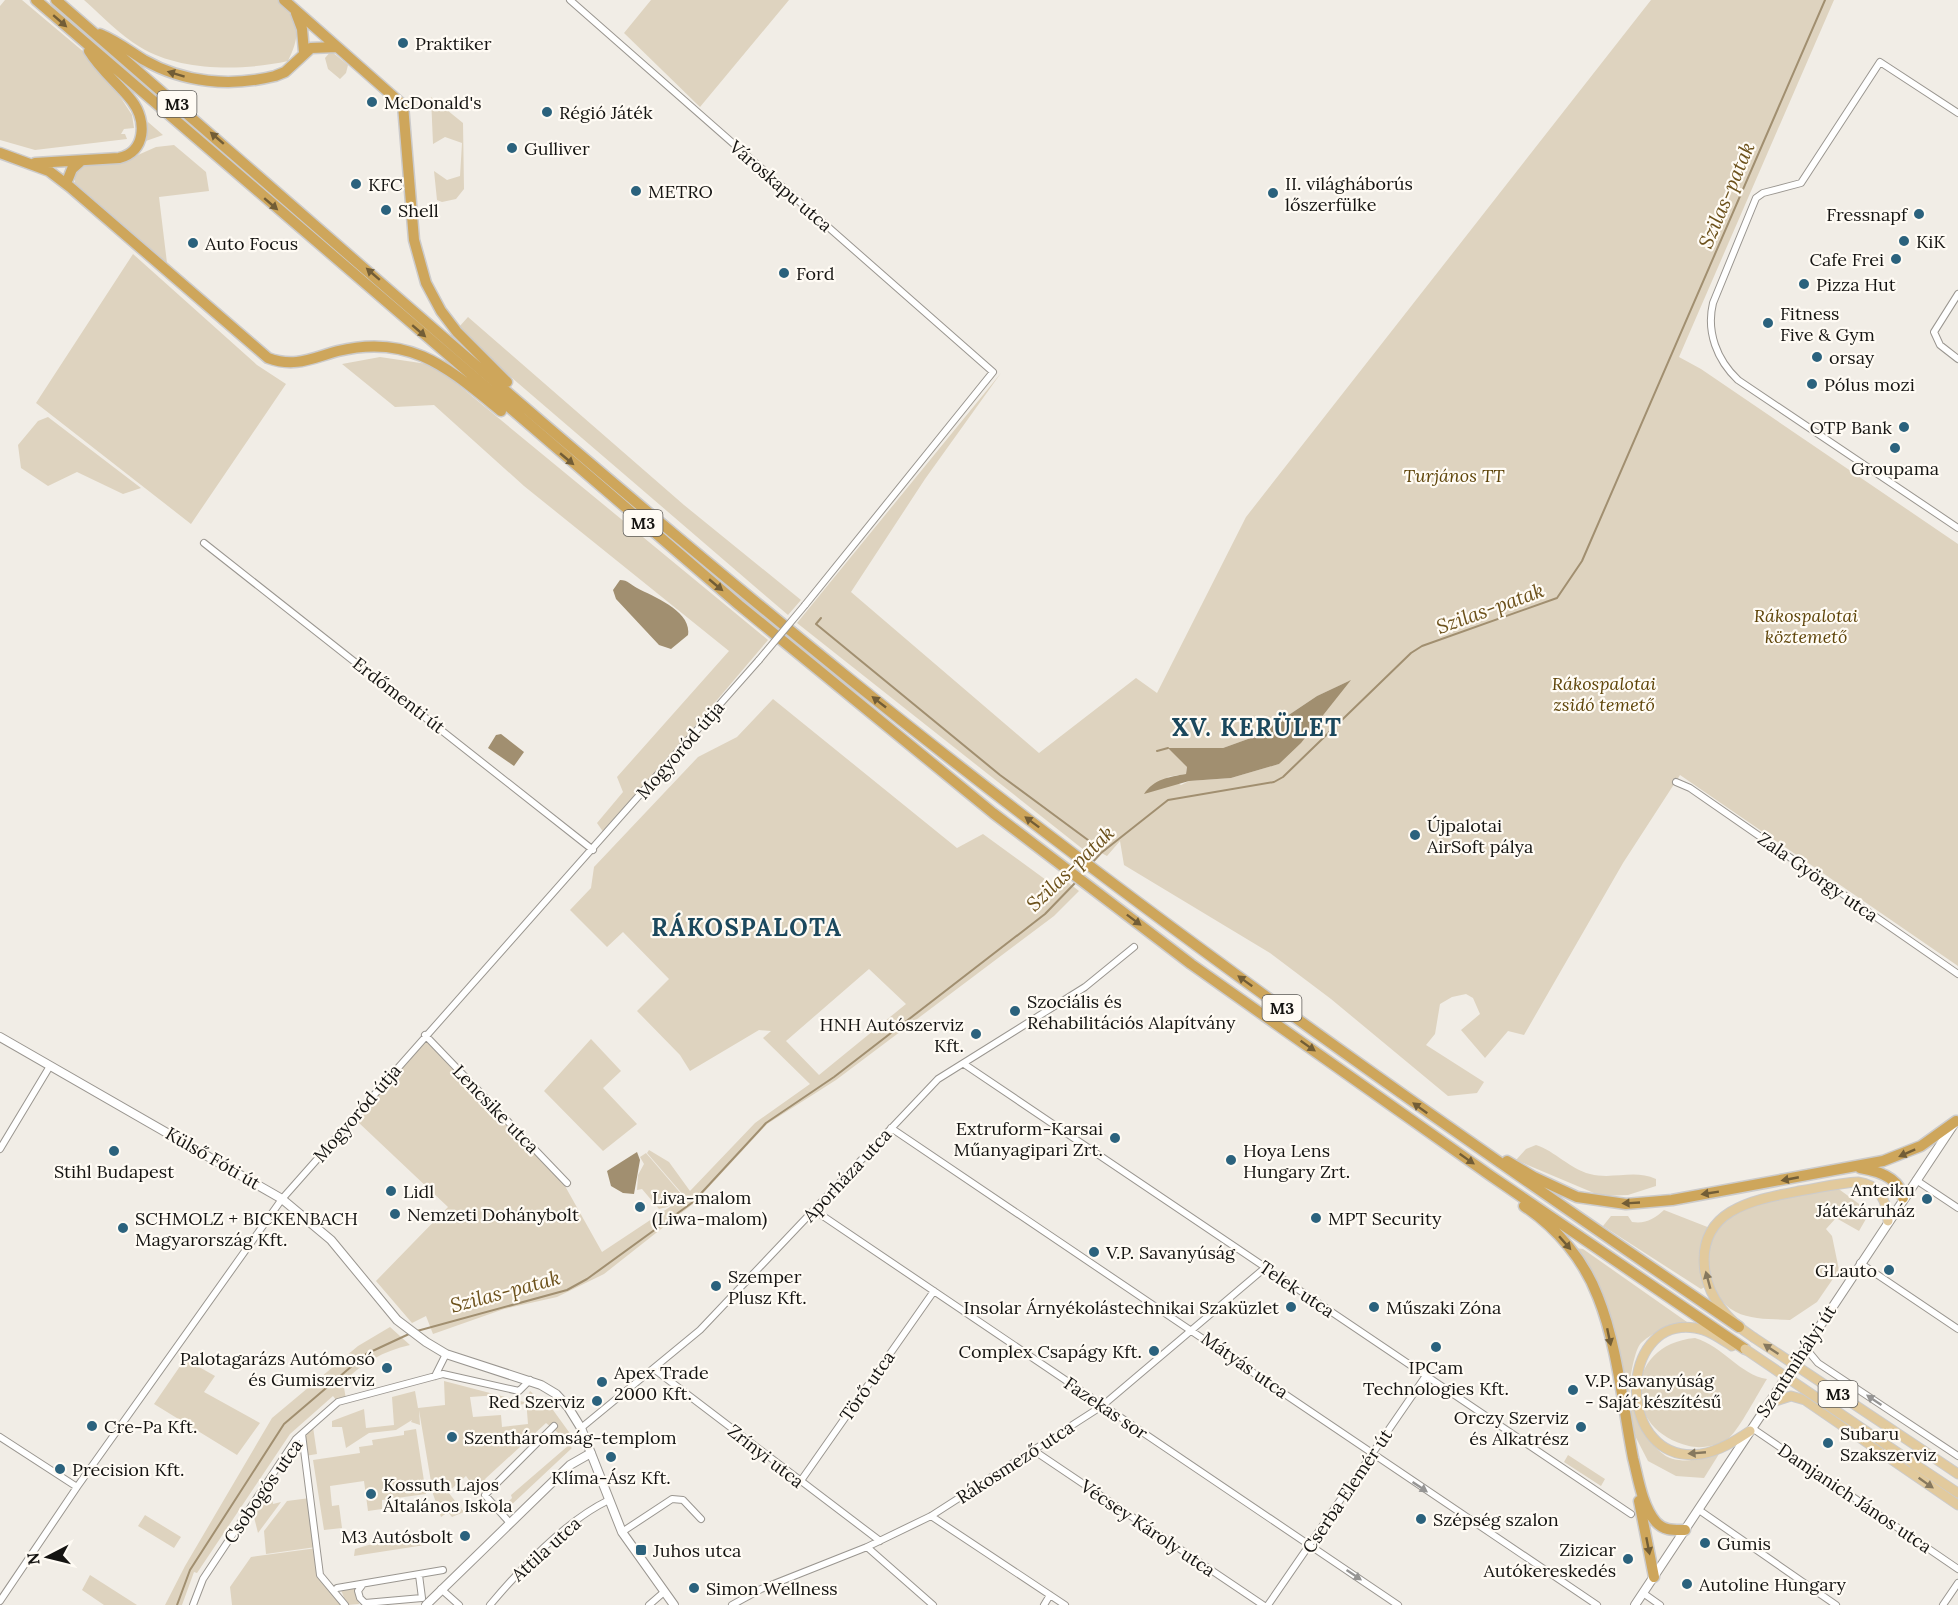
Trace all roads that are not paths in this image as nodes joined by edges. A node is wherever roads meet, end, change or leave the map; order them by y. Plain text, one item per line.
1 (36, 0) edge
2 (56, 0) edge
3 (284, 0) edge
4 (570, 0) edge
5 (295, 10) junction
6 (92, 31) junction
7 (319, 31) junction
8 (85, 43) junction
9 (338, 47) junction
10 (306, 48) junction
11 (1958, 113) edge
12 (0, 153) edge
13 (81, 161) junction
14 (53, 162) junction
15 (30, 163) junction
16 (69, 183) junction
17 (1958, 294) edge
18 (1958, 359) edge
19 (544, 422) junction
20 (528, 425) junction
21 (1958, 528) edge
22 (204, 543) dead end
23 (805, 605) joint
24 (1676, 782) dead end
25 (593, 850) junction
26 (1134, 947) dead end
27 (1958, 974) edge
28 (425, 1035) junction
29 (0, 1037) edge
30 (964, 1064) junction
31 (50, 1066) junction
32 (1957, 1120) edge
33 (891, 1128) junction
34 (1467, 1142) junction
35 (0, 1149) edge
36 (1848, 1168) junction
37 (1491, 1176) junction
38 (1916, 1180) junction
39 (567, 1184) dead end
40 (1903, 1198) junction
41 (282, 1199) junction
42 (1958, 1208) edge
43 (814, 1210) junction
44 (1888, 1221) junction
45 (1860, 1263) junction
46 (1266, 1267) junction
47 (934, 1291) junction
48 (1739, 1328) junction
49 (1958, 1329) edge
50 (1194, 1330) junction
51 (1806, 1343) junction
52 (1745, 1349) junction
53 (446, 1354) junction
54 (654, 1369) junction
55 (435, 1376) junction
56 (1425, 1377) junction
57 (530, 1380) junction
58 (1769, 1403) junction
59 (1102, 1406) junction
60 (553, 1428) dead end
61 (580, 1428) junction
62 (1751, 1429) junction
63 (302, 1434) junction
64 (0, 1437) edge
65 (1034, 1450) junction
66 (591, 1454) junction
67 (1372, 1454) junction
68 (1958, 1456) edge
69 (1637, 1474) junction
70 (1958, 1474) edge
71 (800, 1482) junction
72 (77, 1487) junction
73 (1958, 1492) edge
74 (607, 1501) junction
75 (1958, 1505) edge
76 (1699, 1510) junction
77 (1631, 1514) dead end
78 (931, 1516) junction
79 (702, 1519) dead end
80 (510, 1523) junction
81 (1685, 1530) junction
82 (622, 1532) junction
83 (880, 1541) junction
84 (1310, 1545) junction
85 (867, 1547) junction
86 (1958, 1569) edge
87 (443, 1570) dead end
88 (419, 1575) junction
89 (1654, 1576) junction
90 (1958, 1583) edge
91 (363, 1584) junction
92 (337, 1588) dead end
93 (441, 1589) junction
94 (664, 1592) junction
95 (1643, 1593) junction
96 (1050, 1595) junction
97 (0, 1601) edge
98 (425, 1602) edge
99 (193, 1605) edge
100 (345, 1605) edge
101 (459, 1605) edge
102 (490, 1605) edge
103 (649, 1605) edge
104 (674, 1605) edge
105 (732, 1605) edge
106 (933, 1605) edge
107 (1044, 1605) edge
108 (1065, 1605) edge
109 (1263, 1605) edge
110 (1268, 1605) edge
111 (1398, 1605) edge
112 (1597, 1605) edge
113 (1635, 1605) edge
114 (1660, 1605) edge
115 (1836, 1605) edge
116 (1943, 1605) edge

1 -> 8 highway, M3
2 - 6 highway, M3
3 - 5 highway
4 - 23 street, Városkapu utca
5 - 7 highway
5 - 10 highway
10 -> 6 highway
19 -> 6 highway, M3
7 - 9 highway
7 - 10 highway
8 - 13 highway
8 -> 20 highway, M3
9 - 10 highway
9 - 19 highway
11 - 21 street
12 - 15 highway
13 - 14 highway
13 - 16 highway
14 - 15 highway
14 - 16 highway
15 - 16 highway
16 - 20 highway
17 - 18 street
34 -> 19 highway, M3
20 -> 37 highway, M3
22 - 25 street, Erdőmenti út
23 - 25 street, Mogyoród útja, bridge
24 - 27 street, Zala György utca
25 - 28 street, Mogyoród útja
26 - 30 street, Aporháza utca
28 - 39 street, Lencsike utca
28 - 41 street, Mogyoród útja
29 - 31 main road, Külső Fóti út
30 - 33 street, Aporháza utca
30 - 46 street, Telek utca
31 - 35 street
31 - 41 main road, Külső Fóti út
32 -> 36 highway
32 - 38 main road, Szentmihályi út
33 - 43 street, Aporháza utca
33 - 50 street, Mátyás utca
36 -> 34 highway
34 - 48 highway, M3
36 - 40 highway
37 - 52 highway, M3
37 -> 69 highway
38 - 40 main road, Szentmihályi út
38 - 42 street
40 - 44 main road, Szentmihályi út
41 - 53 main road, Külső Fóti út
41 - 72 street, Mogyoród útja
43 - 47 street, Fazekas sor
43 - 54 street, Aporháza utca
44 - 45 main road, Szentmihályi út
48 -> 44 main road
45 - 49 street
45 - 51 main road, Szentmihályi út
46 - 50 street, Rákosmező utca
46 - 56 street, Telek utca
47 - 59 street, Fazekas sor
47 - 71 street, Törő utca
70 -> 48 main road, M3, bridge
50 - 59 street, Rákosmező utca
50 - 67 street, Mátyás utca
51 - 58 main road, Szentmihályi út
68 -> 51 street
62 -> 52 main road
52 - 73 main road, M3, bridge
53 - 55 street
53 - 57 main road, Külső Fóti út
54 - 61 street, Aporháza utca
54 - 71 street, Zrínyi utca
55 - 57 street, Csobogós utca
55 - 63 street, Csobogós utca
56 - 67 street, Cserba Elemér út
56 - 77 street, Telek utca
57 - 61 main road, Külső Fóti út
58 - 62 main road, Szentmihályi út
58 -> 75 main road
59 - 65 street, Rákosmező utca
59 - 84 street, Fazekas sor
60 - 80 street
61 - 66 main road, Külső Fóti út
62 - 76 main road, Szentmihályi út
62 - 86 street, Damjanich János utca
63 - 99 street, Csobogós utca
63 - 100 street
64 - 72 street
65 - 78 street, Rákosmező utca
65 - 109 street, Vécsey Károly utca
66 - 74 main road, Külső Fóti út
66 - 80 main road
67 - 84 street, Cserba Elemér út
67 -> 112 street, Mátyás utca
69 - 81 highway
69 -> 89 highway
71 - 83 street, Zrínyi utca
72 - 97 street, Mogyoród útja
74 - 82 main road, Külső Fóti út
74 - 102 street, Attila utca
76 - 81 main road, Szentmihályi út
76 - 115 street
78 - 83 street, Rákosmező utca
78 - 96 street
79 - 82 street
80 - 93 main road
81 - 89 main road, Szentmihályi út
82 - 94 main road, Külső Fóti út
83 - 85 street, Rákosmező utca
84 - 110 street, Cserba Elemér út
84 -> 111 street, Fazekas sor
85 - 105 street, Rákosmező utca
85 - 106 street
87 - 88 street
88 - 91 street
88 - 98 street
89 - 95 main road, Szentmihályi út
90 - 116 street
91 - 92 street
91 - 98 street
93 - 98 main road
93 - 101 street
94 - 103 street
94 - 104 main road, Külső Fóti út
95 - 113 main road, Szentmihályi út
95 - 114 street
96 - 107 street
96 - 108 street

